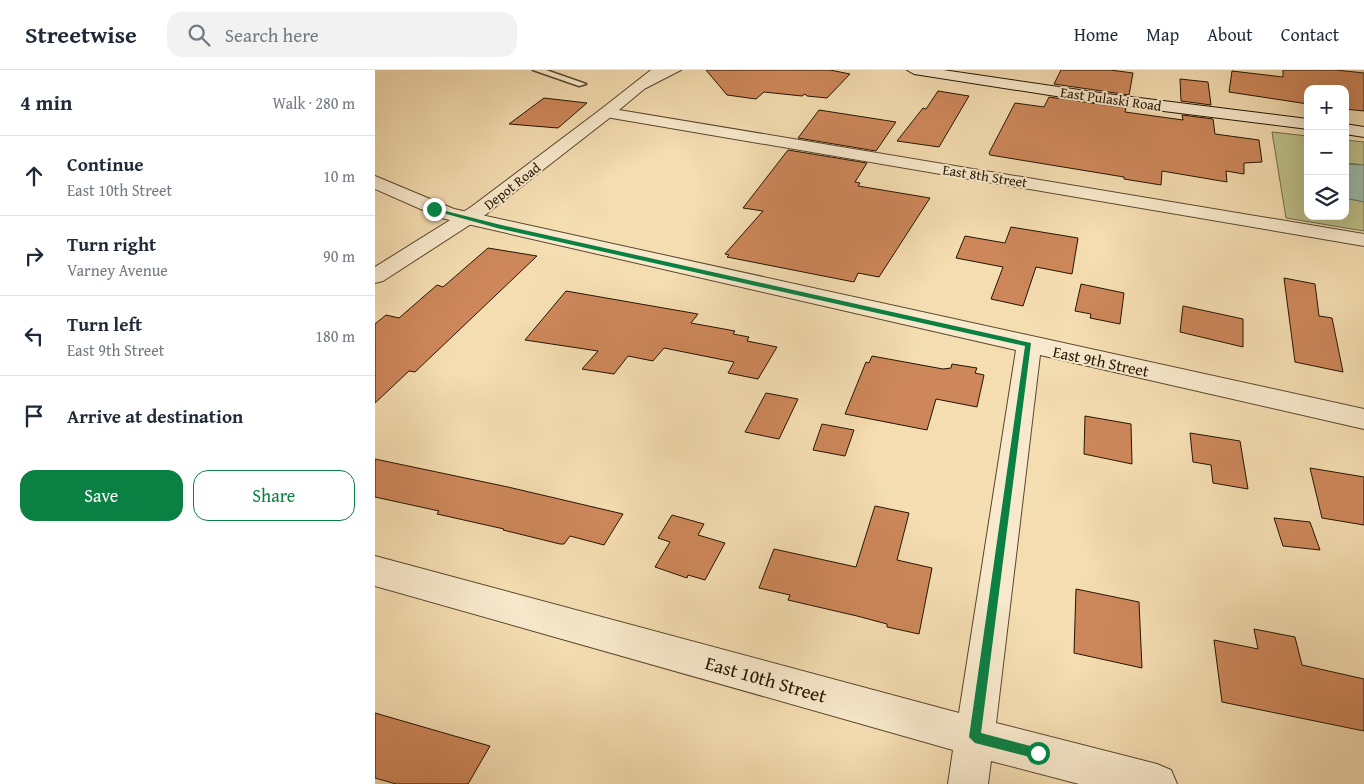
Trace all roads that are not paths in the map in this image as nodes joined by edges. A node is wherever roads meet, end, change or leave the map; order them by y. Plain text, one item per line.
1 (537, 70) edge
2 (660, 70) edge
3 (674, 70) edge
4 (914, 70) edge
5 (582, 84) dead end
6 (641, 85) junction
7 (606, 113) junction
8 (1304, 123) edge
9 (1349, 130) edge
10 (1364, 132) edge
11 (375, 182) edge
12 (467, 219) junction
13 (1364, 240) edge
14 (375, 276) edge
15 (1029, 345) junction
16 (1364, 419) edge
17 (375, 571) edge
18 (975, 737) junction
19 (968, 784) edge
20 (1157, 784) edge

1 - 5 lane
2 - 6 street, Depot Road
3 - 6 street, Depot Road
4 - 8 street, East Pulaski Road
6 - 7 street, Depot Road
7 - 12 street, Depot Road
7 - 13 street, East 8th Street
9 - 10 street
11 - 12 street, East 9th Street
12 - 14 street, Depot Road
12 - 15 street, East 9th Street
15 - 16 street, East 9th Street
15 - 18 street
17 - 18 street, East 10th Street
18 - 19 street
18 - 20 street, East 10th Street

